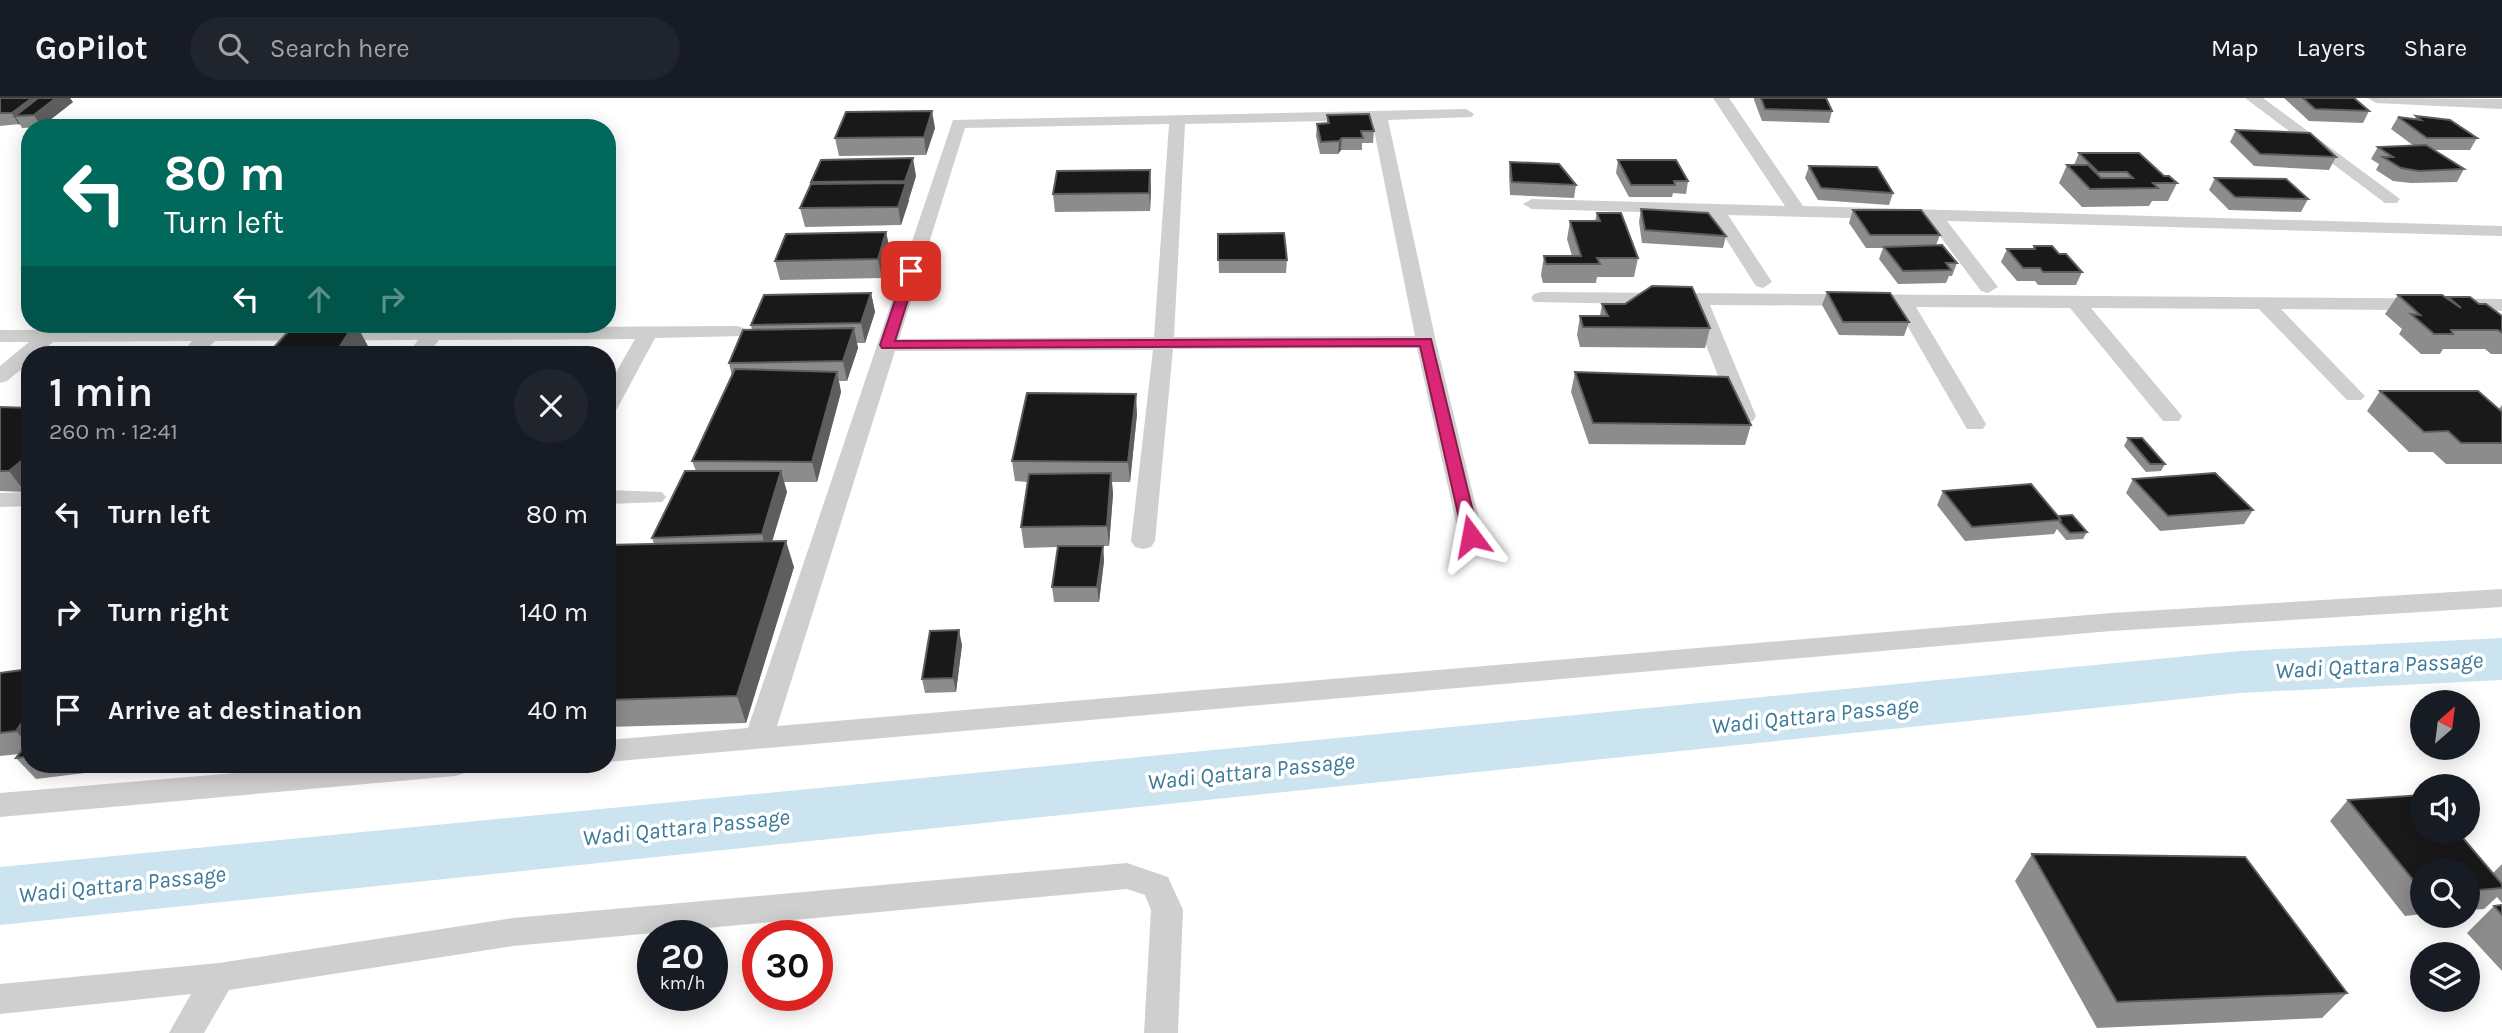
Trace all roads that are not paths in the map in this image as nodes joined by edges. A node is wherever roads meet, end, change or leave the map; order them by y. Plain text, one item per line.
1 (1721, 98) edge
2 (2252, 98) edge
3 (2376, 98) edge
4 (2502, 104) edge
5 (1466, 114) dead end
6 (1379, 117) junction
7 (1177, 120) junction
8 (2391, 199) dead end
9 (1532, 204) dead end
10 (1715, 209) junction
11 (1798, 212) junction
12 (1933, 215) junction
13 (2502, 231) edge
14 (1763, 282) dead end
15 (1988, 287) dead end
16 (1541, 298) dead end
17 (1698, 299) junction
18 (1903, 301) junction
19 (2076, 302) junction
20 (2264, 303) junction
21 (2502, 305) edge
22 (737, 332) dead end
23 (211, 333) junction
24 (434, 333) junction
25 (648, 333) junction
26 (49, 335) junction
27 (0, 336) edge
28 (1426, 342) junction
29 (1164, 343) junction
30 (887, 345) junction
31 (36, 346) edge
32 (199, 346) edge
33 (424, 346) edge
34 (21, 359) edge
35 (0, 377) edge
36 (616, 391) edge
37 (2354, 396) dead end
38 (2171, 416) dead end
39 (1975, 424) dead end
40 (1749, 425) edge
41 (616, 497) edge
42 (654, 497) dead end
43 (21, 499) edge
44 (0, 500) edge
45 (1471, 536) dead end
46 (1143, 541) dead end
47 (2502, 598) edge
48 (759, 738) junction
49 (616, 750) edge
50 (364, 773) edge
51 (0, 805) edge
52 (219, 977) junction
53 (0, 999) edge
54 (186, 1033) edge
55 (1161, 1033) edge

1 - 11 street
2 - 8 street
3 - 4 street
5 - 6 street
6 - 7 street
6 - 28 street
7 - 29 street
7 - 30 street
9 - 10 street
10 - 11 street
10 - 14 street
11 - 12 street
12 - 13 street
12 - 15 street
16 - 17 street
17 - 18 street
17 - 40 street
18 - 19 street
18 - 39 street
19 - 20 street
19 - 38 street
20 - 21 street
20 - 37 street
22 - 25 street
23 - 24 street
23 - 26 street
23 - 32 street
24 - 25 street
24 - 33 street
25 - 36 street
26 - 27 street
26 - 31 street
28 - 29 street
28 - 45 street
29 - 30 street
29 - 46 street
30 - 48 street
34 - 35 street
41 - 42 street
43 - 44 street
47 - 48 street
48 - 49 street
50 - 51 street
52 - 53 street
52 - 54 street
52 - 55 street

